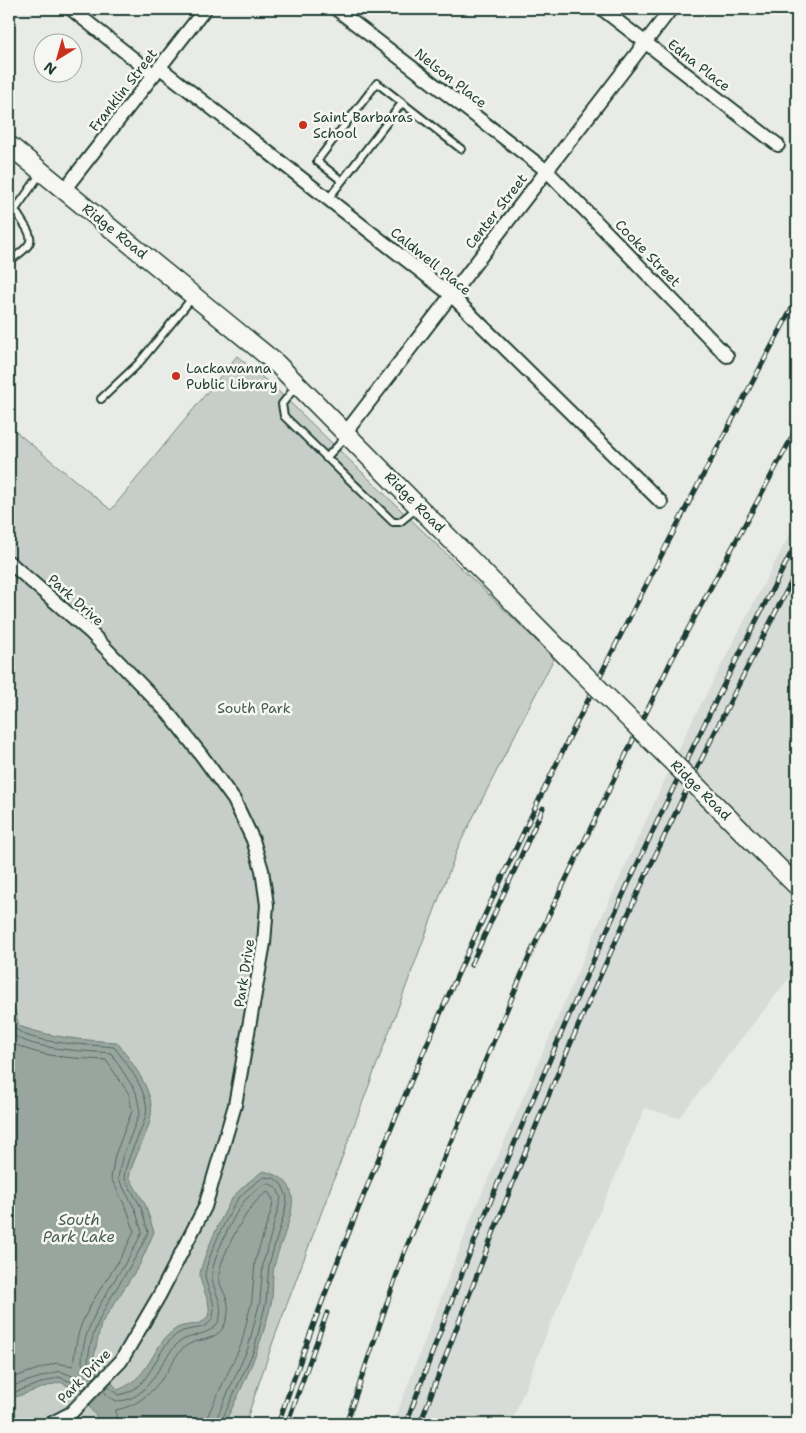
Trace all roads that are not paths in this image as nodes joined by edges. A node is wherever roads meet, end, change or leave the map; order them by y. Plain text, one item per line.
1 (72, 9) edge
2 (205, 9) edge
3 (336, 9) edge
4 (602, 9) edge
5 (671, 9) edge
6 (645, 42) junction
7 (157, 71) junction
8 (402, 103) junction
9 (778, 145) dead end
10 (9, 146) edge
11 (461, 149) dead end
12 (546, 171) junction
13 (42, 172) junction
14 (342, 180) junction
15 (64, 190) junction
16 (328, 199) junction
17 (12, 212) edge
18 (9, 261) edge
19 (451, 295) junction
20 (194, 296) junction
21 (727, 356) dead end
22 (298, 384) junction
23 (101, 399) dead end
24 (347, 433) junction
25 (326, 458) junction
26 (662, 502) dead end
27 (419, 506) junction
28 (9, 562) edge
29 (797, 886) edge
30 (50, 1424) edge

1 - 7 street, Caldwell Place
2 - 7 street, Franklin Street
3 - 12 street, Nelson Place
4 - 6 street, Edna Place
5 - 6 street, Center Street
6 - 9 street, Edna Place
6 - 12 street, Center Street
7 - 15 street, Franklin Street
7 - 16 street, Caldwell Place
8 - 11 lane
8 - 14 lane
8 - 14 lane
10 - 13 main road, Ridge Road
12 - 19 street, Center Street
12 - 21 street, Cooke Street
13 - 15 main road, Ridge Road
13 - 17 lane
14 - 16 lane
15 - 20 main road, Ridge Road
16 - 19 street, Caldwell Place
17 - 18 lane
19 - 24 street, Center Street
19 - 26 street, Caldwell Place
20 - 22 main road, Ridge Road
20 - 23 lane
22 - 24 main road, Ridge Road
22 - 25 lane
24 - 25 lane
24 - 27 main road, Ridge Road
25 - 27 lane
27 - 29 main road, Ridge Road, bridge
28 - 30 street, Park Drive

